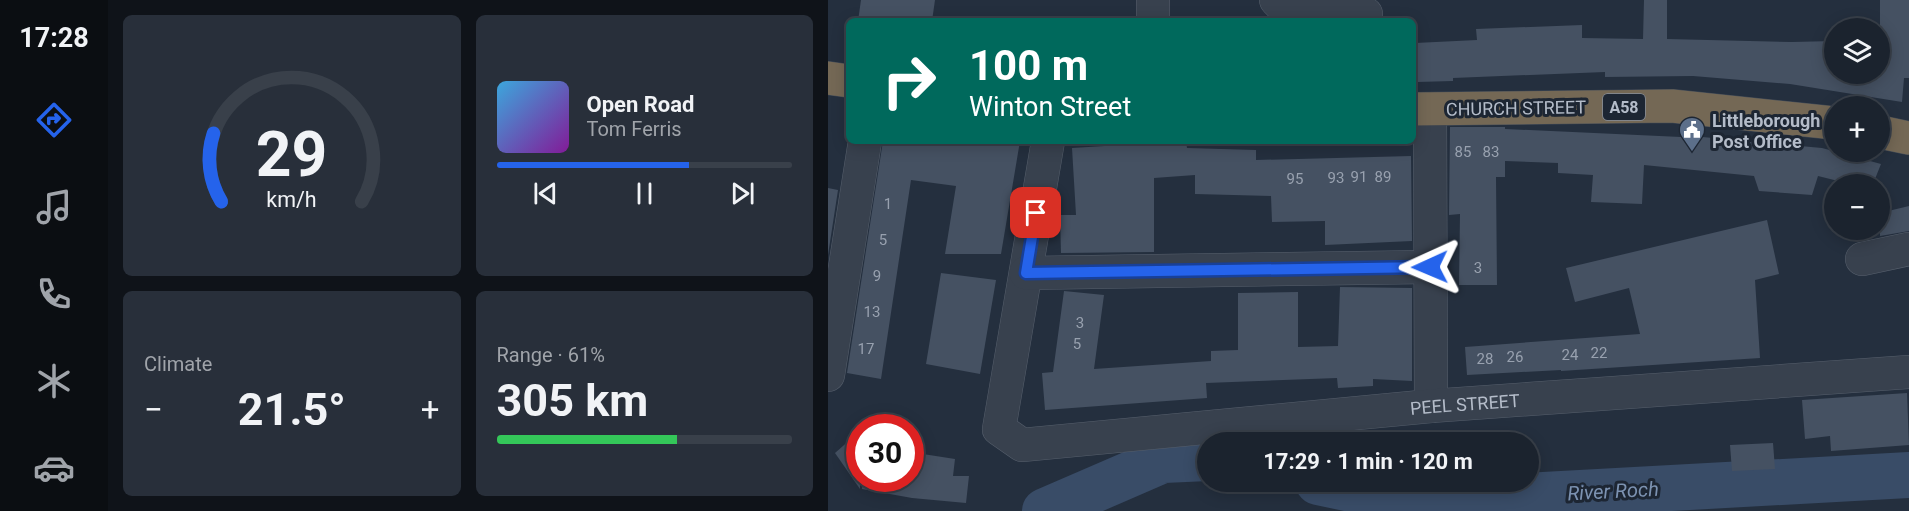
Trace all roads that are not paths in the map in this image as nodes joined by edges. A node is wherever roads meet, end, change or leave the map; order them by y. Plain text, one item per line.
1 (1153, 0) edge
2 (1276, 0) edge
3 (1366, 14) dead end
4 (1153, 18) edge
5 (828, 78) edge
6 (846, 81) edge
7 (1421, 109) edge
8 (1824, 122) edge
9 (1890, 134) edge
10 (1909, 138) edge
11 (865, 144) edge
12 (1048, 144) edge
13 (1909, 249) edge
14 (1862, 259) dead end
15 (1430, 267) junction
16 (1026, 273) junction
17 (1909, 372) edge
18 (828, 375) edge
19 (1431, 406) junction

1 - 4 street
2 - 3 street
5 - 6 highway
7 - 8 highway, CHURCH STREET / A58
7 - 15 street
9 - 10 highway
11 - 18 street
12 - 16 street
13 - 14 street
15 - 16 street
15 - 19 street
16 - 19 street, PEEL STREET
17 - 19 street, PEEL STREET

